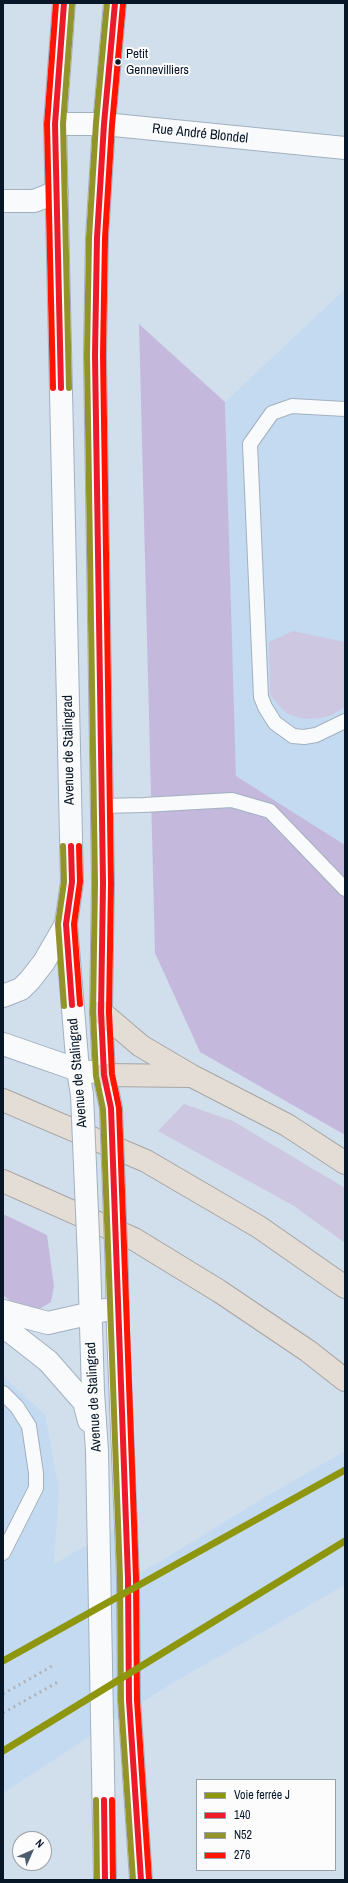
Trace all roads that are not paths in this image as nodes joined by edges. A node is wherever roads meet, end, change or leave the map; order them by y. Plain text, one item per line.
1 (64, 3) edge
2 (115, 3) edge
3 (55, 124) junction
4 (104, 124) junction
5 (345, 148) edge
6 (57, 192) junction
7 (3, 201) edge
8 (345, 409) edge
9 (345, 721) edge
10 (102, 806) junction
11 (345, 889) edge
12 (66, 924) junction
13 (3, 996) edge
14 (101, 1012) junction
15 (3, 1044) edge
16 (78, 1070) junction
17 (104, 1074) junction
18 (192, 1076) junction
19 (3, 1100) edge
20 (345, 1163) edge
21 (3, 1181) edge
22 (345, 1287) edge
23 (118, 1306) junction
24 (3, 1312) edge
25 (90, 1313) junction
26 (3, 1326) edge
27 (345, 1380) edge
28 (3, 1393) edge
29 (96, 1451) junction
30 (3, 1552) edge
31 (105, 1880) edge
32 (142, 1880) edge

1 - 3 main road, Avenue de Stalingrad
2 - 4 main road
3 - 4 main road, Rue André Blondel
3 - 6 main road, Avenue de Stalingrad
4 - 5 main road, Rue André Blondel
4 - 10 main road
6 - 7 main road
6 - 12 main road, Avenue de Stalingrad
8 - 9 lane
10 - 11 lane
10 - 14 main road
12 - 13 main road
12 - 16 main road, Avenue de Stalingrad
14 - 17 main road
14 - 18 highway
15 - 16 main road
16 - 17 main road
16 - 25 main road, Avenue de Stalingrad, bridge
17 - 18 highway
17 - 23 main road, bridge
18 - 20 highway
19 - 22 highway
21 - 27 highway
23 - 25 main road
23 - 32 main road
24 - 25 main road
25 - 29 main road, Avenue de Stalingrad
26 - 29 main road
28 - 30 lane
29 - 31 main road, Avenue de Stalingrad

